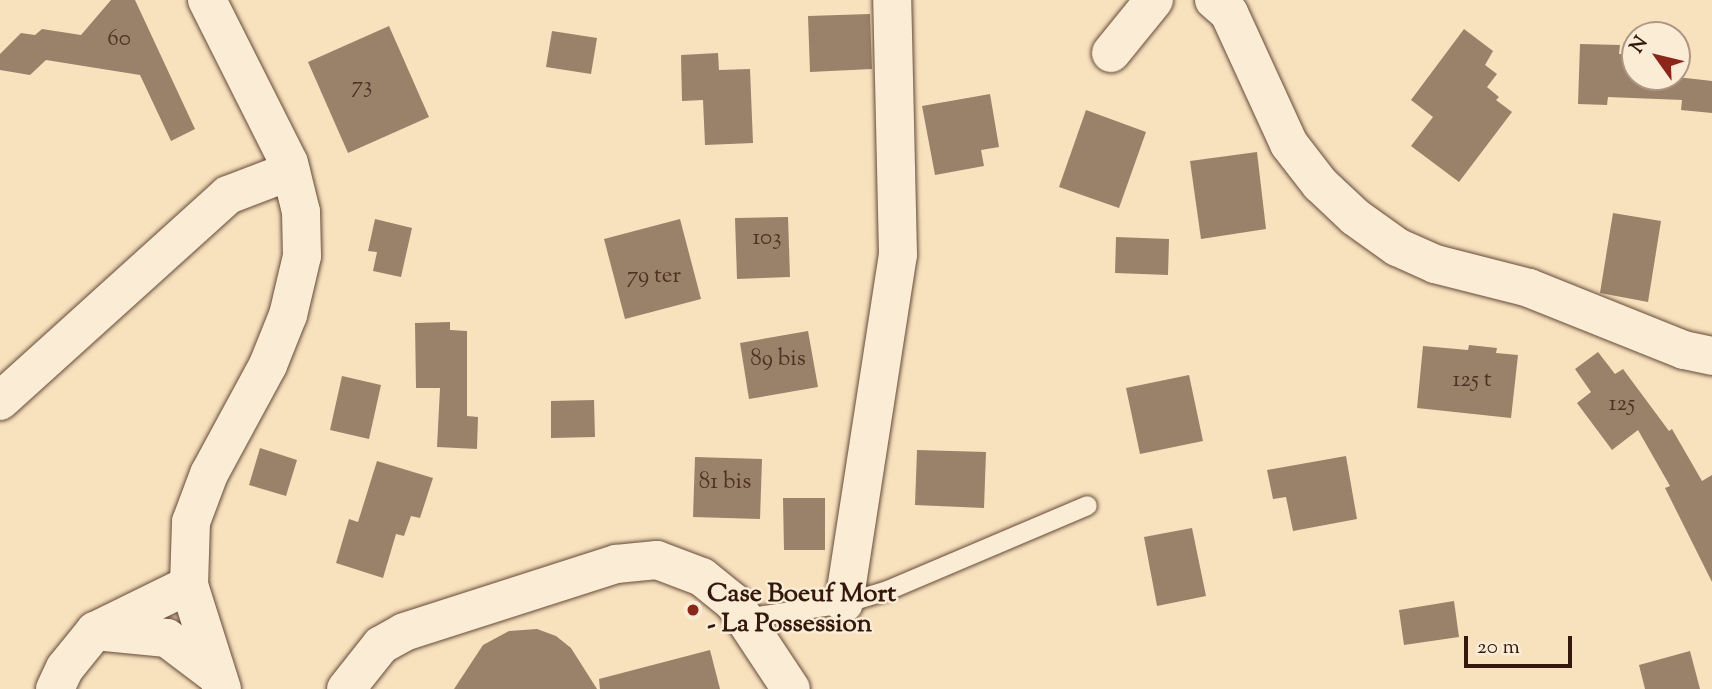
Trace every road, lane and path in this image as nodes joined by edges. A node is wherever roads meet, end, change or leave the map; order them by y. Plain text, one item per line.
1 (207, 0) edge
2 (892, 0) edge
3 (1154, 0) edge
4 (1214, 0) edge
5 (1111, 53) dead end
6 (291, 171) junction
7 (1712, 356) edge
8 (0, 401) edge
9 (1087, 505) dead end
10 (189, 585) junction
11 (844, 603) junction
12 (744, 618) junction
13 (94, 631) junction
14 (219, 682) edge
15 (55, 689) edge
16 (346, 689) edge
17 (791, 689) edge

1 - 6 street
2 - 11 street
3 - 5 street
4 - 7 street
6 - 8 street
6 - 10 street
9 - 11 lane
10 - 13 street
10 - 14 street
11 - 12 lane
12 - 16 street
12 - 17 street
13 - 14 street
13 - 15 street

